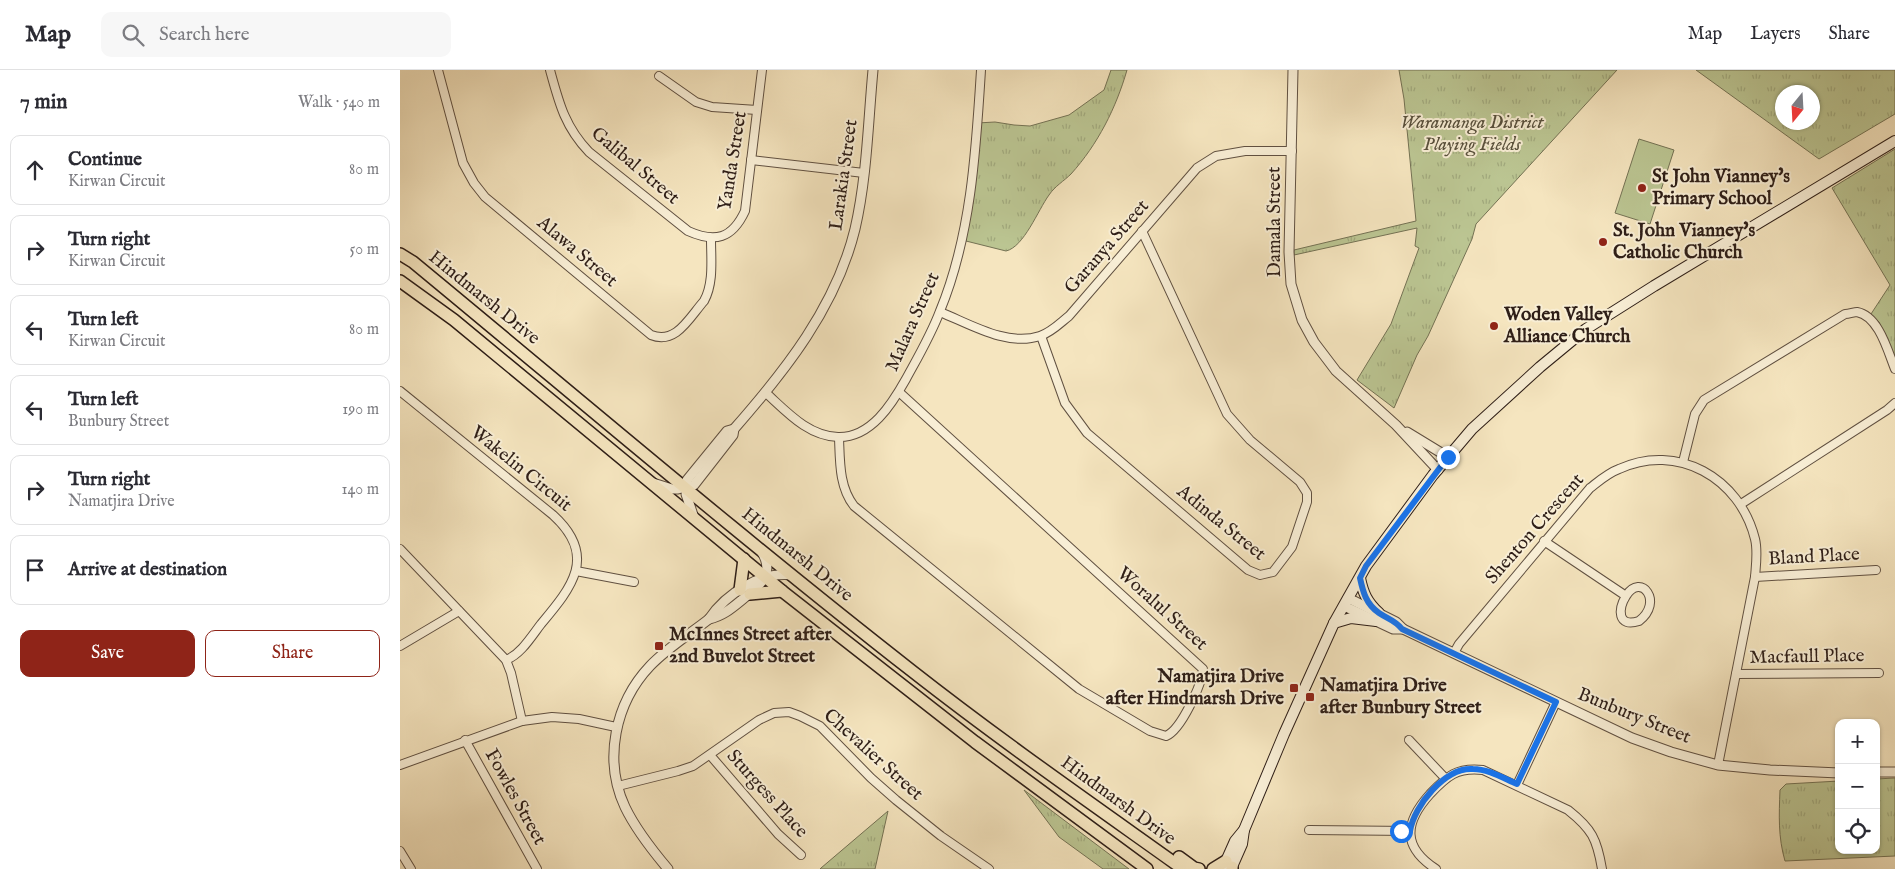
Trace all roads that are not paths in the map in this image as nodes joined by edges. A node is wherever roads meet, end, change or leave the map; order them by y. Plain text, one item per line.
1 (438, 70) edge
2 (550, 70) edge
3 (762, 70) edge
4 (873, 70) edge
5 (980, 70) edge
6 (1293, 70) edge
7 (659, 76) dead end
8 (758, 110) junction
9 (1895, 141) edge
10 (1292, 150) junction
11 (751, 160) junction
12 (864, 173) junction
13 (1142, 231) junction
14 (711, 239) junction
15 (400, 254) edge
16 (400, 281) edge
17 (940, 312) junction
18 (1041, 336) junction
19 (1895, 369) edge
20 (400, 390) edge
21 (899, 392) junction
22 (766, 393) junction
23 (1895, 403) edge
24 (1396, 425) junction
25 (839, 438) junction
26 (1448, 457) junction
27 (1683, 462) junction
28 (1438, 470) junction
29 (650, 482) junction
30 (687, 488) junction
31 (1741, 504) junction
32 (694, 518) junction
33 (1544, 541) junction
34 (758, 547) junction
35 (400, 549) edge
36 (744, 559) junction
37 (1876, 570) dead end
38 (576, 571) junction
39 (793, 574) junction
40 (765, 577) junction
41 (1755, 577) junction
42 (1360, 578) junction
43 (634, 582) dead end
44 (782, 591) junction
45 (745, 592) junction
46 (1626, 596) junction
47 (1346, 602) junction
48 (459, 611) junction
49 (1377, 617) junction
50 (1334, 623) junction
51 (400, 646) edge
52 (1454, 653) junction
53 (506, 660) junction
54 (1879, 673) dead end
55 (1736, 674) junction
56 (1556, 702) junction
57 (522, 721) junction
58 (616, 727) junction
59 (465, 740) junction
60 (1409, 740) dead end
61 (710, 755) junction
62 (400, 765) edge
63 (1718, 765) junction
64 (1880, 772) edge
65 (1895, 772) edge
66 (1835, 773) edge
67 (1445, 778) junction
68 (1517, 784) junction
69 (618, 786) junction
70 (1309, 830) dead end
71 (1410, 831) junction
72 (1140, 839) junction
73 (400, 852) edge
74 (801, 855) dead end
75 (1228, 867) edge
76 (411, 869) edge
77 (537, 869) edge
78 (668, 869) edge
79 (989, 869) edge
80 (1147, 869) edge
81 (1183, 869) edge
82 (1199, 869) edge
83 (1213, 869) edge
84 (1436, 869) edge
85 (1602, 869) edge

1 - 14 street, Alawa Street
2 - 14 street, Galibal Street
3 - 8 street, Yanda Street
4 - 12 street, Larakia Street
5 - 17 street, Malara Street
6 - 10 street, Damala Street
7 - 8 street
8 - 11 street, Yanda Street
9 - 26 main road
10 - 13 street, Garanya Street
10 - 24 street, Damala Street
11 - 12 street
11 - 14 street, Yanda Street
12 - 22 street, Larakia Street
13 - 18 street, Garanya Street
13 - 18 street, Adinda Street
15 - 30 main road, Hindmarsh Drive
16 - 29 main road, Hindmarsh Drive
17 - 18 street, Garanya Street
17 - 21 street, Malara Street
19 - 27 street
20 - 38 street, Wakelin Circuit
21 - 25 street, Malara Street
21 - 25 street, Woralul Street
22 - 25 street
22 - 30 street, Larakia Street
23 - 31 street
24 - 26 street, Damala Street
24 - 28 street, Damala Street
26 - 28 main road
27 - 31 street, Shenton Crescent
27 - 33 street, Shenton Crescent
28 - 42 main road
29 - 30 street
29 - 32 main road, Hindmarsh Drive
30 - 32 street
30 - 34 main road, Hindmarsh Drive
31 - 41 street, Shenton Crescent
32 - 36 main road, Hindmarsh Drive
33 - 46 street
33 - 52 street, Shenton Crescent
34 - 39 main road, Hindmarsh Drive
34 - 40 street
35 - 48 street
36 - 40 main road, Hindmarsh Drive
36 - 45 main road
37 - 41 street, Bland Place
38 - 43 street
38 - 53 street, Wakelin Circuit
39 - 40 street
39 - 72 main road, Hindmarsh Drive
40 - 44 main road, Hindmarsh Drive
40 - 45 street
41 - 55 street, Shenton Crescent
42 - 47 main road
42 - 49 main road
44 - 45 main road
44 - 80 main road, Hindmarsh Drive
45 - 58 street
46 - 46 street
47 - 49 street, Bunbury Street
47 - 50 main road
48 - 51 street
48 - 53 street
49 - 50 main road
49 - 52 street, Bunbury Street
50 - 75 main road
52 - 56 street, Bunbury Street
53 - 57 street
54 - 55 street, Macfaull Place
55 - 63 street, Shenton Crescent
56 - 63 street, Bunbury Street
56 - 68 street
57 - 58 street
57 - 59 street
58 - 69 street
59 - 62 street
59 - 77 street, Fowles Street
60 - 67 street
61 - 69 street, Chevalier Street
61 - 74 street, Sturgess Place
61 - 79 street, Chevalier Street
63 - 66 street, Bunbury Street
64 - 65 street
67 - 68 street
67 - 71 street
68 - 85 street
69 - 78 street
70 - 71 street
71 - 84 street
72 - 81 main road, Hindmarsh Drive
72 - 82 main road
73 - 76 street
75 - 83 main road

